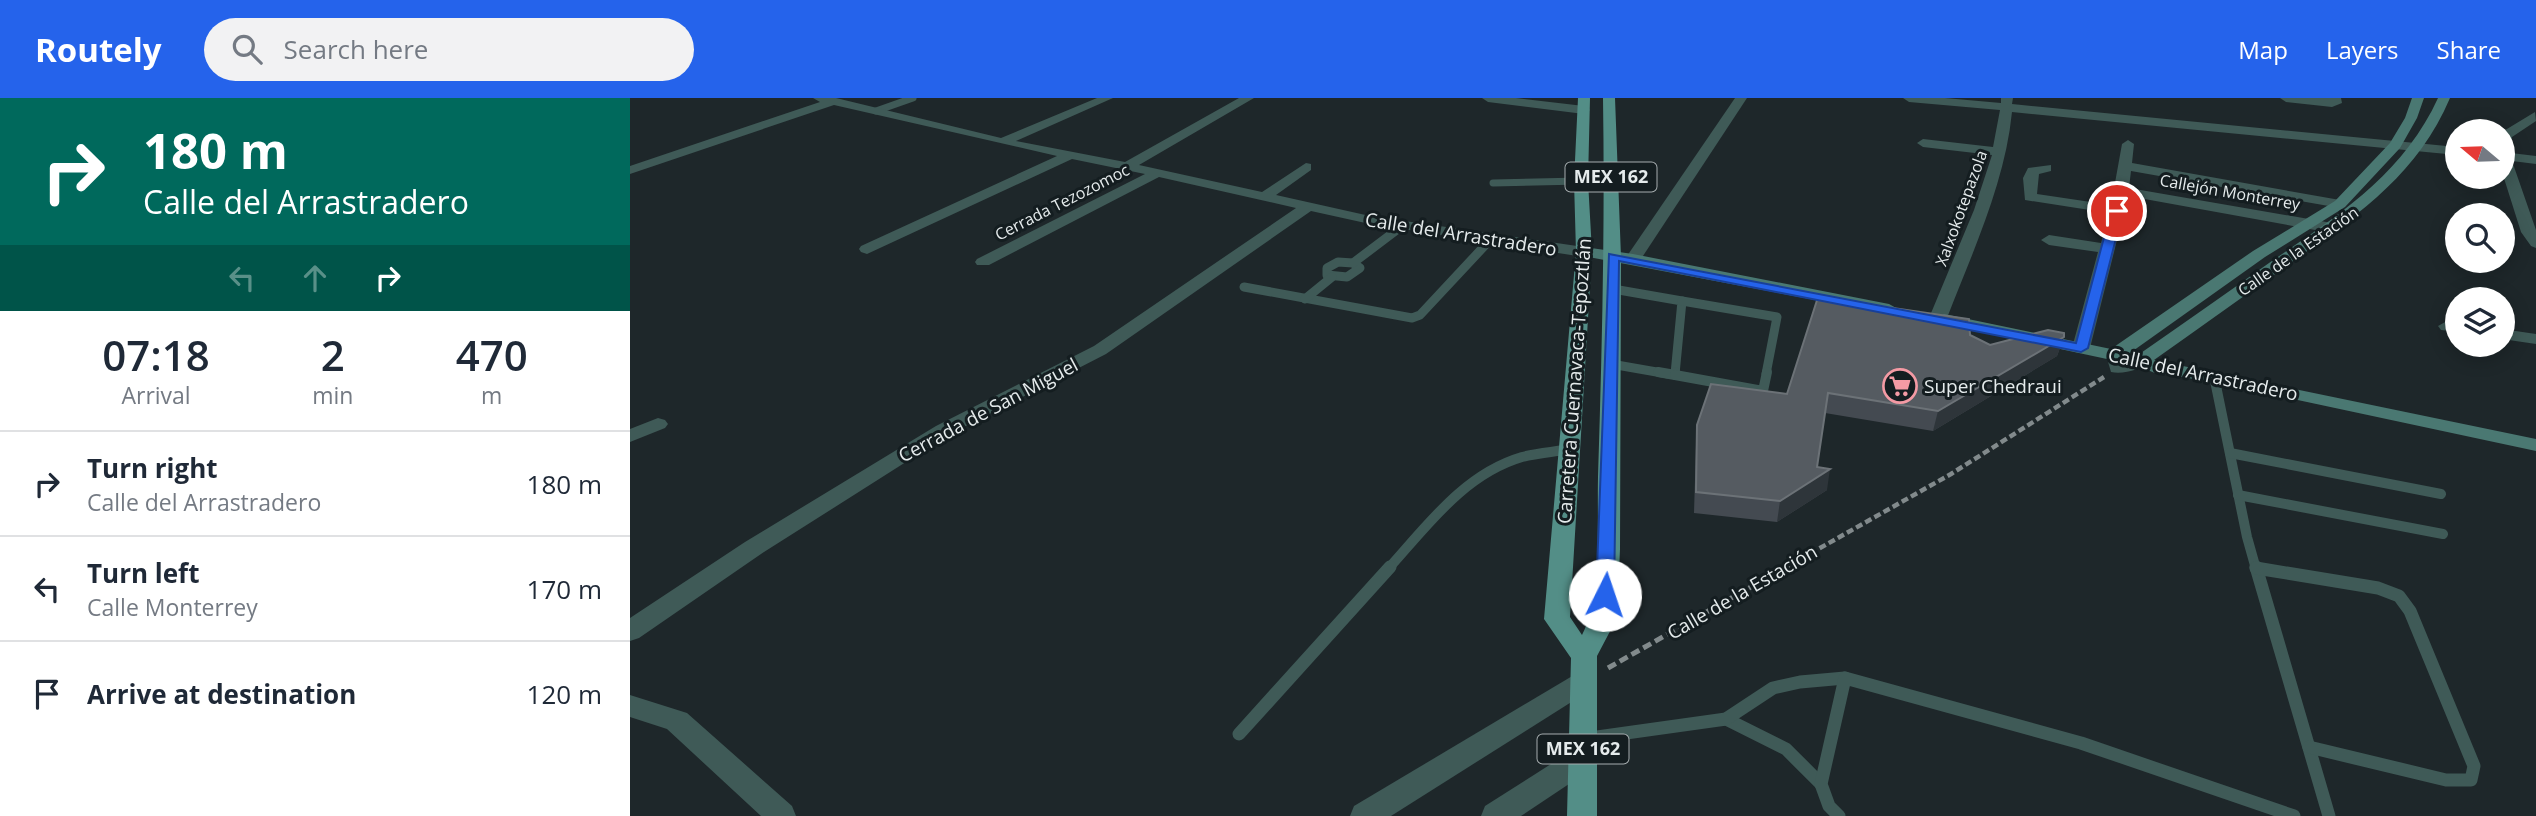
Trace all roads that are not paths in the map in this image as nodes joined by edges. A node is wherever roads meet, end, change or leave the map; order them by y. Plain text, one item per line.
1 (818, 98) edge
2 (913, 98) edge
3 (1107, 98) edge
4 (1248, 98) edge
5 (1488, 98) edge
6 (1609, 98) edge
7 (1741, 98) edge
8 (1909, 98) edge
9 (2286, 98) edge
10 (2335, 98) edge
11 (2418, 98) edge
12 (2444, 98) edge
13 (834, 101) junction
14 (2007, 103) edge
15 (1584, 104) edge
16 (876, 111) junction
17 (2534, 113) edge
18 (2515, 128) edge
19 (1002, 142) junction
20 (1923, 143) dead end
21 (2128, 144) dead end
22 (2395, 145) junction
23 (2417, 147) junction
24 (2445, 150) edge
25 (2000, 152) junction
26 (1071, 155) junction
27 (2515, 157) edge
28 (2536, 160) edge
29 (1127, 166) junction
30 (2126, 166) junction
31 (1306, 167) dead end
32 (2046, 168) dead end
33 (630, 170) edge
34 (1157, 173) junction
35 (1581, 181) junction
36 (2515, 182) edge
37 (1493, 183) dead end
38 (2122, 191) junction
39 (1264, 197) junction
40 (2340, 204) junction
41 (1307, 207) junction
42 (2117, 211) junction
43 (2529, 212) edge
44 (2308, 224) junction
45 (1402, 226) junction
46 (2332, 228) junction
47 (1490, 240) junction
48 (2049, 240) dead end
49 (2536, 243) edge
50 (867, 249) dead end
51 (2108, 249) junction
52 (1584, 253) junction
53 (1613, 257) junction
54 (1633, 259) junction
55 (982, 262) dead end
56 (1353, 262) junction
57 (1332, 277) junction
58 (1244, 287) dead end
59 (1613, 289) junction
60 (1305, 299) junction
61 (1682, 300) junction
62 (1925, 316) junction
63 (2515, 336) edge
64 (2536, 339) edge
65 (2081, 348) junction
66 (2117, 361) junction
67 (2141, 361) junction
68 (1611, 364) junction
69 (1675, 375) junction
70 (2214, 376) junction
71 (658, 424) dead end
72 (630, 436) edge
73 (2536, 445) edge
74 (1570, 449) junction
75 (2230, 453) junction
76 (2441, 494) dead end
77 (2238, 495) junction
78 (2443, 534) dead end
79 (2256, 568) junction
80 (630, 631) edge
81 (1583, 669) junction
82 (1845, 678) junction
83 (630, 706) edge
84 (1726, 719) junction
85 (1239, 734) dead end
86 (2309, 747) junction
87 (1583, 749) junction
88 (1821, 784) junction
89 (781, 816) edge
90 (1365, 816) edge
91 (1496, 816) edge
92 (1583, 816) edge
93 (1839, 816) edge
94 (2294, 816) edge
95 (2329, 816) edge

1 - 13 street, Calle del Arrastradero
2 - 16 lane
3 - 19 street
4 - 29 street
5 - 15 street
6 - 53 main road, Carretera Cuernavaca-Tepoztlán / MEX 162
7 - 54 street
8 - 14 street
9 - 10 street
11 - 22 street, Calle de la Estación
12 - 23 street, Calle de la Estación
13 - 16 street, Calle del Arrastradero
13 - 33 street
14 - 22 street
14 - 25 street, Xalxokotepazola
15 - 35 main road, Carretera Cuernavaca-Tepoztlán / MEX 162
16 - 19 street, Calle del Arrastradero
17 - 18 street
19 - 26 street, Calle del Arrastradero
20 - 25 street
21 - 30 street
22 - 23 street
22 - 40 street, Calle de la Estación
23 - 24 street
23 - 46 street, Calle de la Estación
25 - 62 street, Xalxokotepazola
26 - 29 street, Calle del Arrastradero
26 - 50 street
27 - 28 street
29 - 34 street, Calle del Arrastradero
30 - 38 street
30 - 40 street
31 - 39 street
32 - 42 street
34 - 39 street, Calle del Arrastradero
34 - 55 street, Cerrada Tezozomoc
35 - 37 lane
35 - 52 main road, Carretera Cuernavaca-Tepoztlán / MEX 162
36 - 43 street
38 - 42 street
38 - 44 street, Callejón Monterrey
39 - 41 street, Calle del Arrastradero
40 - 44 street, Calle de la Estación
41 - 45 street, Calle del Arrastradero
41 - 80 street, Cerrada de San Miguel
42 - 51 street
43 - 49 street
44 - 46 street, Callejón Monterrey
44 - 66 street, Calle de la Estación
45 - 47 street, Calle del Arrastradero
45 - 56 lane
46 - 67 street, Calle de la Estación
47 - 52 street, Calle del Arrastradero
47 - 60 lane
48 - 51 street
51 - 65 street
52 - 53 street, Calle del Arrastradero
52 - 74 main road, Carretera Cuernavaca-Tepoztlán / MEX 162
53 - 54 street, Calle del Arrastradero
53 - 59 main road, Carretera Cuernavaca-Tepoztlán / MEX 162
54 - 62 street, Calle del Arrastradero
56 - 57 lane
56 - 57 lane
57 - 60 lane
58 - 60 lane
59 - 61 lane
59 - 68 main road, Carretera Cuernavaca-Tepoztlán / MEX 162
61 - 69 lane
61 - 69 lane
62 - 65 street, Calle del Arrastradero
63 - 64 street
65 - 66 street, Calle del Arrastradero
66 - 67 street, Calle de la Estación
67 - 70 street, Calle del Arrastradero
68 - 69 lane
68 - 81 main road, Carretera Cuernavaca-Tepoztlán / MEX 162
70 - 73 street, Calle del Arrastradero
70 - 75 lane
71 - 72 street
74 - 81 main road, Carretera Cuernavaca-Tepoztlán / MEX 162
74 - 85 lane
75 - 76 lane
75 - 77 lane
77 - 78 lane
77 - 79 lane
79 - 86 lane
79 - 86 lane
81 - 87 main road, MEX 162
81 - 90 street
82 - 84 lane
82 - 88 lane
82 - 94 lane
83 - 89 street
84 - 87 lane
84 - 88 lane
86 - 95 lane
87 - 91 street
87 - 92 main road, MEX 162
88 - 93 lane

